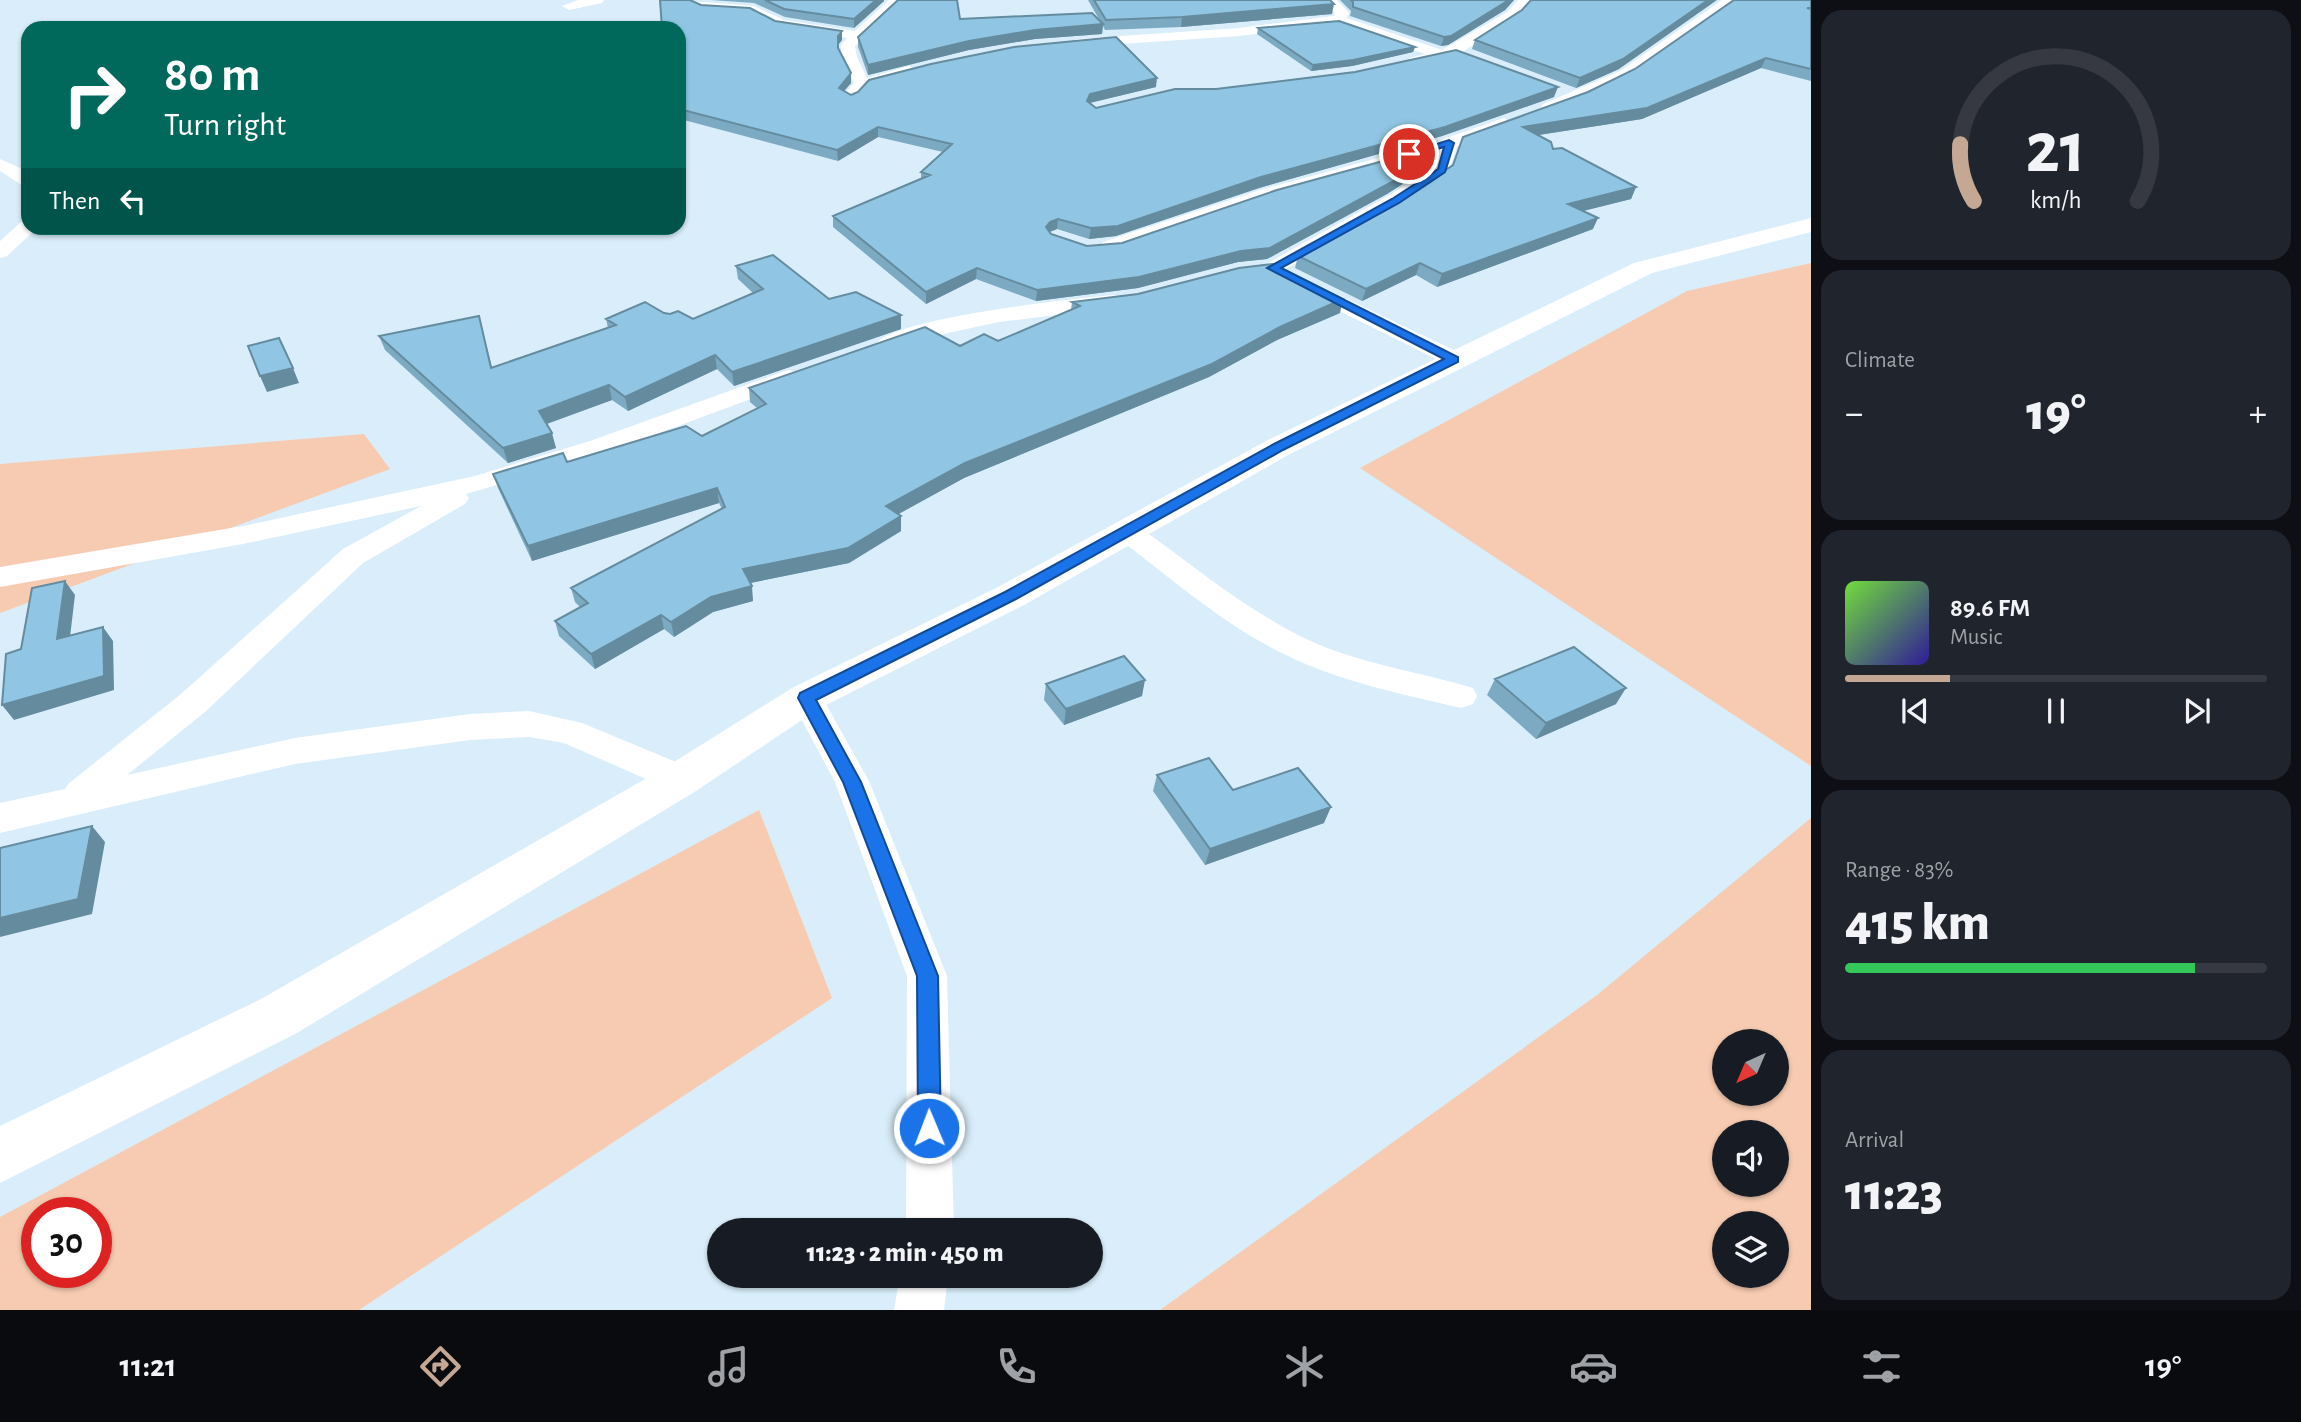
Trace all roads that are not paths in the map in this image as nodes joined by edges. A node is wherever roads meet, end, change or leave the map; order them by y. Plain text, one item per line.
1 (597, 0) edge
2 (684, 0) edge
3 (897, 0) edge
4 (1330, 0) edge
5 (1525, 0) edge
6 (1731, 0) edge
7 (569, 6) dead end
8 (1339, 20) junction
9 (855, 35) junction
10 (1061, 44) edge
11 (1447, 53) junction
12 (1478, 60) edge
13 (1399, 65) edge
14 (926, 67) edge
15 (862, 84) junction
16 (1552, 88) edge
17 (850, 97) edge
18 (1577, 97) junction
19 (1449, 143) junction
20 (1425, 150) edge
21 (1401, 156) edge
22 (0, 164) edge
23 (21, 176) edge
24 (1811, 225) edge
25 (21, 232) edge
26 (1087, 247) edge
27 (0, 252) edge
28 (1273, 268) junction
29 (1247, 270) edge
30 (1136, 299) edge
31 (867, 352) edge
32 (1454, 359) junction
33 (811, 368) edge
34 (484, 482) junction
35 (1128, 532) junction
36 (0, 577) edge
37 (1461, 696) dead end
38 (806, 698) junction
39 (681, 779) junction
40 (72, 800) junction
41 (0, 818) edge
42 (0, 1155) edge
43 (930, 1218) edge
44 (922, 1288) edge
45 (919, 1310) edge

1 - 7 street
2 - 9 street
3 - 9 street
4 - 8 street
5 - 11 street
6 - 18 street
8 - 10 street
8 - 11 street
9 - 15 street
11 - 12 street
11 - 13 street
14 - 15 street
15 - 17 street
16 - 18 street
18 - 19 street
19 - 20 street
19 - 28 street
21 - 26 street
22 - 23 street
24 - 32 highway
25 - 27 street
28 - 29 street
28 - 32 street
30 - 31 street
32 - 35 highway
33 - 34 street
34 - 36 street
34 - 40 street
35 - 37 street
35 - 38 highway
38 - 39 highway
38 - 43 street
39 - 40 street
39 - 42 highway
40 - 41 street
44 - 45 street

